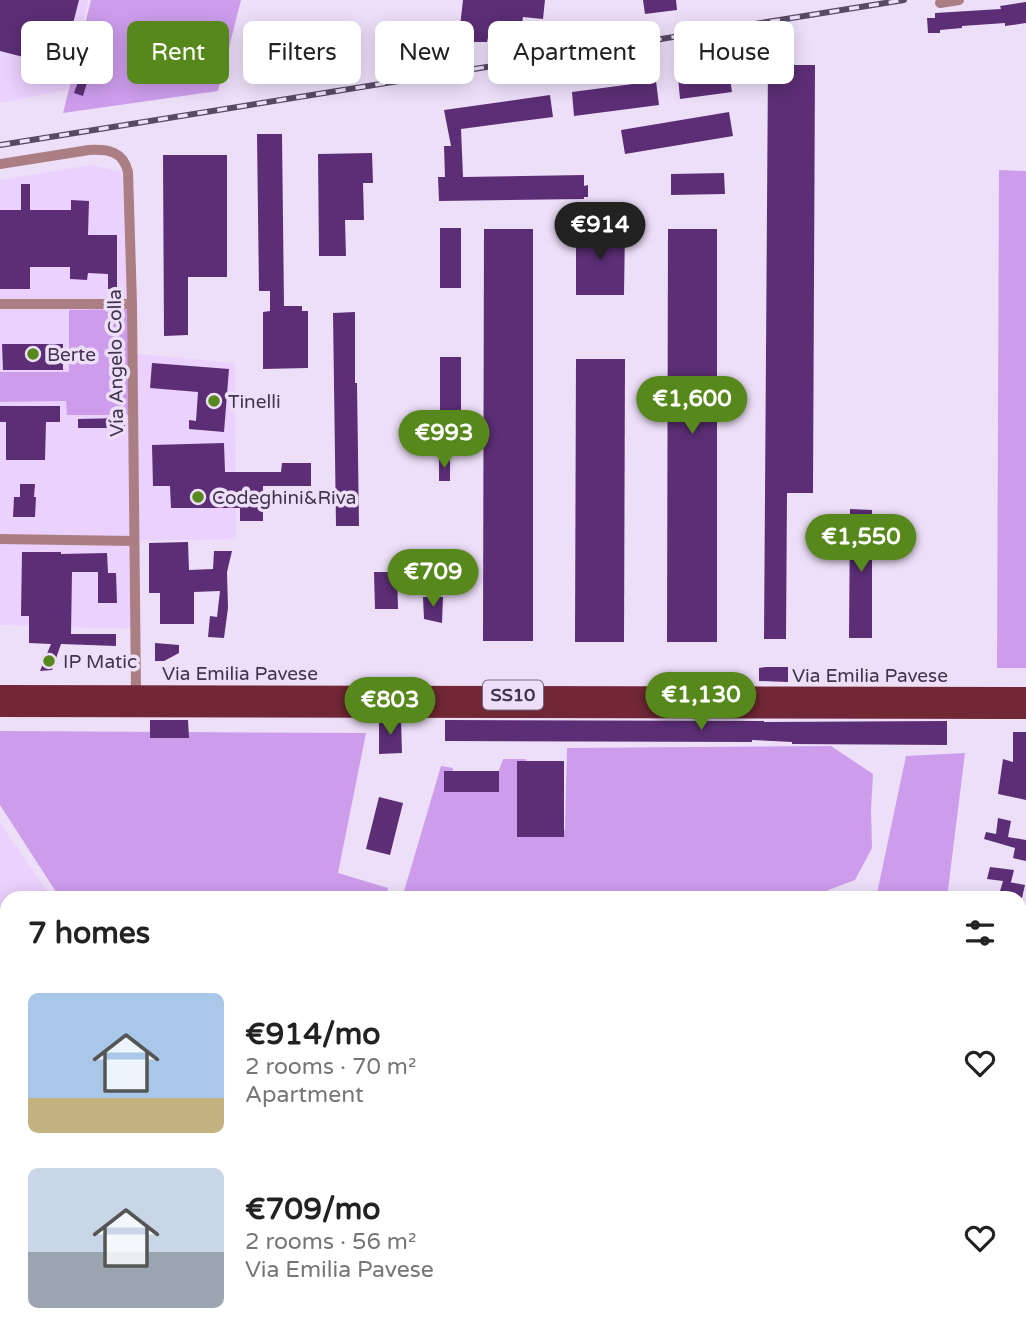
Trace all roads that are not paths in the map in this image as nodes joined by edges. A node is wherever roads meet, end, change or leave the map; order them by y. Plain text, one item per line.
1 (959, 0) edge
2 (940, 3) dead end
3 (0, 164) edge
4 (0, 304) edge
5 (132, 304) junction
6 (0, 539) edge
7 (134, 541) junction
8 (0, 694) edge
9 (136, 694) junction
10 (1026, 696) edge
11 (0, 708) edge
12 (1026, 710) edge

1 - 2 street
3 - 5 street, Via Angelo Colla
4 - 5 street
5 - 7 street, Via Angelo Colla
6 - 7 street
7 - 9 street, Via Angelo Colla
8 - 9 main road, Via Emilia Pavese / SS10
9 - 10 main road, Via Emilia Pavese / SS10
11 - 12 main road, Via Emilia Pavese / SS10

